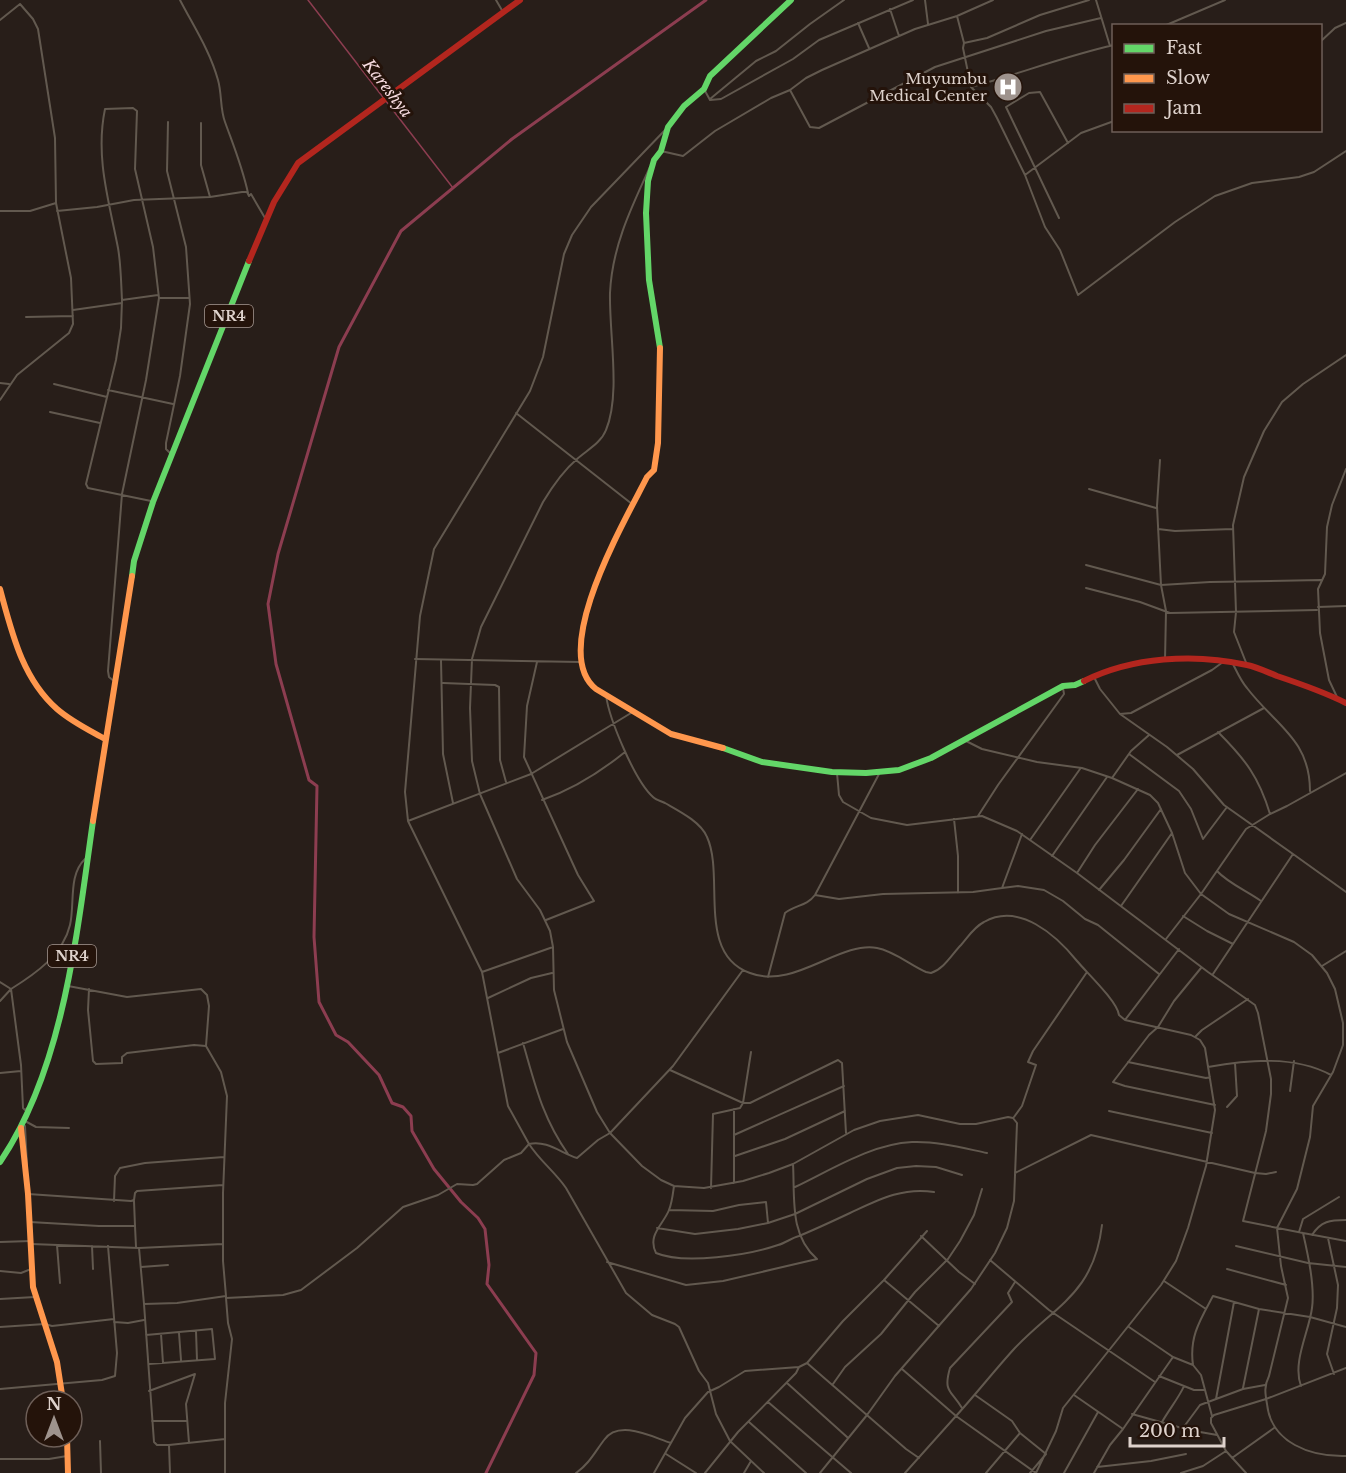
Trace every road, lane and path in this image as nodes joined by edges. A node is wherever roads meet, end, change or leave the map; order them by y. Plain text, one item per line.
1 (180, 0) edge
2 (496, 0) edge
3 (520, 0) edge
4 (791, 0) edge
5 (844, 0) edge
6 (914, 0) edge
7 (925, 0) edge
8 (993, 0) edge
9 (1089, 0) edge
10 (1096, 0) edge
11 (1226, 0) edge
12 (890, 9) junction
13 (503, 12) junction
14 (957, 16) junction
15 (1101, 18) junction
16 (0, 20) edge
17 (858, 23) junction
18 (1346, 23) edge
19 (928, 24) junction
20 (1169, 24) edge
21 (899, 36) junction
22 (1322, 40) edge
23 (964, 43) junction
24 (1112, 45) edge
25 (870, 49) junction
26 (965, 57) junction
27 (971, 87) junction
28 (704, 89) junction
29 (790, 90) junction
30 (710, 99) junction
31 (1112, 121) edge
32 (168, 122) dead end
33 (201, 123) dead end
34 (668, 127) junction
35 (1068, 143) junction
36 (661, 151) junction
37 (1346, 151) edge
38 (654, 160) junction
39 (1034, 167) junction
40 (1025, 175) junction
41 (249, 196) junction
42 (210, 197) junction
43 (174, 198) junction
44 (141, 199) junction
45 (56, 203) junction
46 (108, 205) junction
47 (0, 211) edge
48 (57, 211) junction
49 (1059, 218) dead end
50 (265, 219) junction
51 (158, 296) junction
52 (190, 298) junction
53 (122, 301) junction
54 (73, 310) junction
55 (73, 316) junction
56 (26, 317) dead end
57 (1346, 355) edge
58 (0, 383) edge
59 (9, 384) junction
60 (54, 384) dead end
61 (108, 390) junction
62 (107, 397) junction
63 (142, 398) junction
64 (0, 400) edge
65 (174, 404) junction
66 (50, 412) dead end
67 (516, 413) junction
68 (100, 423) junction
69 (171, 454) junction
70 (576, 460) junction
71 (1160, 460) dead end
72 (1346, 469) edge
73 (1089, 489) dead end
74 (122, 494) junction
75 (151, 501) junction
76 (633, 504) junction
77 (1157, 508) junction
78 (1158, 529) junction
79 (1233, 529) junction
80 (1086, 565) dead end
81 (1321, 580) junction
82 (1234, 583) junction
83 (1161, 585) junction
84 (1086, 588) dead end
85 (0, 589) edge
86 (1346, 606) edge
87 (1318, 609) junction
88 (1166, 612) junction
89 (1236, 612) junction
90 (415, 659) junction
91 (441, 659) junction
92 (472, 659) junction
93 (1165, 660) junction
94 (537, 662) junction
95 (582, 662) junction
96 (1223, 662) junction
97 (1233, 664) junction
98 (1246, 665) junction
99 (1094, 677) junction
100 (115, 682) junction
101 (443, 683) junction
102 (472, 684) junction
103 (1063, 686) junction
104 (606, 695) junction
105 (1337, 697) junction
106 (1346, 703) edge
107 (1264, 708) junction
108 (632, 712) junction
109 (1120, 714) junction
110 (613, 724) junction
111 (1218, 732) junction
112 (1149, 735) junction
113 (105, 739) junction
114 (963, 740) junction
115 (626, 751) junction
116 (1130, 754) junction
117 (1177, 755) junction
118 (1019, 758) junction
119 (1081, 768) junction
120 (837, 773) junction
121 (1346, 773) edge
122 (531, 774) junction
123 (879, 774) junction
124 (1108, 777) junction
125 (1112, 778) junction
126 (506, 783) junction
127 (1138, 789) junction
128 (1310, 792) junction
129 (480, 794) junction
130 (543, 800) junction
131 (453, 803) junction
132 (1227, 807) junction
133 (1161, 809) junction
134 (860, 813) junction
135 (1270, 814) junction
136 (978, 816) junction
137 (954, 819) junction
138 (408, 821) junction
139 (1251, 825) junction
140 (1172, 833) junction
141 (1022, 834) junction
142 (1030, 840) junction
143 (1293, 854) junction
144 (1052, 856) junction
145 (88, 857) junction
146 (1217, 871) junction
147 (1077, 873) junction
148 (1002, 888) junction
149 (1098, 890) junction
150 (1346, 892) edge
151 (958, 893) junction
152 (1202, 894) junction
153 (815, 896) junction
154 (1262, 902) junction
155 (1121, 906) junction
156 (1183, 916) junction
157 (546, 920) junction
158 (1248, 922) junction
159 (1166, 939) junction
160 (1233, 944) junction
161 (553, 947) junction
162 (1179, 950) junction
163 (1346, 951) edge
164 (1322, 966) junction
165 (1202, 967) junction
166 (743, 970) junction
167 (482, 972) junction
168 (553, 972) junction
169 (1087, 972) junction
170 (1159, 974) junction
171 (1212, 975) junction
172 (768, 976) junction
173 (0, 982) edge
174 (66, 986) junction
175 (11, 989) junction
176 (89, 989) junction
177 (488, 998) junction
178 (1248, 999) junction
179 (0, 1001) edge
180 (1125, 1020) junction
181 (1158, 1028) junction
182 (563, 1029) junction
183 (1195, 1037) junction
184 (523, 1043) junction
185 (206, 1046) junction
186 (751, 1052) dead end
187 (498, 1053) junction
188 (1268, 1061) junction
189 (1294, 1061) junction
190 (1128, 1062) junction
191 (1235, 1063) junction
192 (1208, 1067) junction
193 (670, 1070) junction
194 (21, 1071) junction
195 (0, 1073) edge
196 (1331, 1075) junction
197 (1210, 1077) junction
198 (845, 1085) junction
199 (1290, 1090) dead end
200 (35, 1101) junction
201 (743, 1103) junction
202 (22, 1105) junction
203 (1215, 1105) junction
204 (1227, 1107) dead end
205 (734, 1109) junction
206 (846, 1111) junction
207 (1109, 1111) dead end
208 (1013, 1118) junction
209 (23, 1124) junction
210 (69, 1128) dead end
211 (610, 1133) junction
212 (1212, 1133) junction
213 (846, 1134) junction
214 (734, 1135) junction
215 (529, 1144) junction
216 (987, 1153) dead end
217 (569, 1155) junction
218 (735, 1156) junction
219 (224, 1157) junction
220 (0, 1162) edge
221 (1206, 1163) junction
222 (793, 1164) junction
223 (1276, 1172) dead end
224 (1015, 1173) junction
225 (1255, 1173) junction
226 (962, 1175) dead end
227 (734, 1183) junction
228 (224, 1185) junction
229 (674, 1186) junction
230 (795, 1187) junction
231 (711, 1188) junction
232 (982, 1190) dead end
233 (934, 1192) dead end
234 (28, 1194) junction
235 (1339, 1197) dead end
236 (134, 1200) junction
237 (114, 1201) junction
238 (669, 1210) junction
239 (795, 1214) junction
240 (1346, 1220) edge
241 (30, 1222) junction
242 (768, 1223) junction
243 (1102, 1225) dead end
244 (135, 1226) junction
245 (657, 1228) junction
246 (1277, 1228) junction
247 (927, 1231) dead end
248 (1301, 1233) junction
249 (1312, 1235) junction
250 (799, 1236) junction
251 (921, 1236) junction
252 (1328, 1238) junction
253 (1346, 1241) edge
254 (0, 1242) edge
255 (31, 1243) junction
256 (223, 1244) junction
257 (57, 1245) junction
258 (92, 1246) junction
259 (108, 1246) junction
260 (1236, 1246) dead end
261 (138, 1248) junction
262 (1280, 1257) junction
263 (948, 1259) junction
264 (990, 1260) junction
265 (608, 1262) junction
266 (1308, 1263) junction
267 (168, 1265) dead end
268 (1335, 1265) junction
269 (141, 1267) junction
270 (1346, 1267) edge
271 (31, 1269) junction
272 (93, 1269) dead end
273 (1227, 1269) dead end
274 (0, 1271) edge
275 (884, 1280) junction
276 (1164, 1281) junction
277 (1015, 1282) junction
278 (60, 1283) dead end
279 (975, 1284) junction
280 (1286, 1285) junction
281 (35, 1297) junction
282 (226, 1297) junction
283 (0, 1299) edge
284 (908, 1301) junction
285 (1234, 1302) junction
286 (144, 1304) junction
287 (1206, 1309) junction
288 (1259, 1309) junction
289 (1053, 1313) junction
290 (1284, 1313) junction
291 (1310, 1317) junction
292 (114, 1320) junction
293 (144, 1320) junction
294 (45, 1324) junction
295 (1334, 1324) junction
296 (939, 1326) junction
297 (0, 1327) edge
298 (1129, 1327) junction
299 (1346, 1327) edge
300 (196, 1331) junction
301 (179, 1333) junction
302 (161, 1334) junction
303 (146, 1335) junction
304 (1108, 1350) junction
305 (1173, 1357) junction
306 (197, 1360) junction
307 (181, 1361) junction
308 (163, 1363) junction
309 (807, 1363) junction
310 (148, 1364) junction
311 (1193, 1365) junction
312 (799, 1367) junction
313 (902, 1368) junction
314 (1346, 1368) edge
315 (1334, 1374) junction
316 (1159, 1376) junction
317 (1155, 1382) junction
318 (787, 1383) junction
319 (60, 1384) junction
320 (833, 1384) junction
321 (1264, 1385) junction
322 (1184, 1386) junction
323 (1301, 1386) junction
324 (0, 1389) edge
325 (61, 1389) edge
326 (1204, 1389) junction
327 (1243, 1389) junction
328 (710, 1390) junction
329 (149, 1391) junction
330 (975, 1395) junction
331 (1074, 1395) junction
332 (1216, 1399) junction
333 (1266, 1399) junction
334 (768, 1402) junction
335 (1208, 1402) junction
336 (963, 1408) junction
337 (1098, 1412) junction
338 (1132, 1414) junction
339 (867, 1415) junction
340 (956, 1416) junction
341 (1212, 1416) junction
342 (152, 1421) junction
343 (187, 1421) junction
344 (749, 1422) junction
345 (1162, 1422) junction
346 (1183, 1428) junction
347 (1275, 1428) junction
348 (1123, 1430) junction
349 (1020, 1433) junction
350 (1218, 1435) junction
351 (848, 1437) junction
352 (225, 1439) junction
353 (100, 1441) dead end
354 (730, 1441) junction
355 (189, 1443) junction
356 (671, 1443) junction
357 (169, 1445) junction
358 (67, 1449) edge
359 (1226, 1451) junction
360 (1006, 1452) junction
361 (666, 1454) junction
362 (1046, 1454) junction
363 (1186, 1454) dead end
364 (67, 1456) junction
365 (832, 1456) junction
366 (1346, 1456) edge
367 (919, 1458) junction
368 (1232, 1458) junction
369 (0, 1459) edge
370 (751, 1461) junction
371 (1096, 1467) junction
372 (1031, 1472) edge
373 (68, 1473) edge
374 (100, 1473) edge
375 (170, 1473) edge
376 (225, 1473) edge
377 (576, 1473) edge
378 (654, 1473) edge
379 (696, 1473) edge
380 (705, 1473) edge
381 (744, 1473) edge
382 (764, 1473) edge
383 (806, 1473) edge
384 (820, 1473) edge
385 (851, 1473) edge
386 (905, 1473) edge
387 (986, 1473) edge
388 (1036, 1473) edge
389 (1064, 1473) edge
390 (1094, 1473) edge
391 (1181, 1473) edge
392 (1246, 1473) edge

1 - 41 street
2 - 13 street
3 - 13 main road, NR4
4 - 28 main road
5 - 30 street
6 - 12 street
7 - 19 street
8 - 14 street
9 - 23 street
10 - 15 street
11 - 20 street
12 - 17 street
12 - 21 street
13 - 50 main road, NR4
14 - 19 street
14 - 23 street
15 - 24 street
15 - 26 street
16 - 45 street
17 - 25 street
17 - 30 street
18 - 22 street
19 - 21 street
21 - 25 street
23 - 26 street
24 - 27 street
25 - 29 street
26 - 27 street
26 - 29 street
27 - 40 street
28 - 30 street
28 - 34 main road
29 - 36 street
31 - 35 street
32 - 43 street
33 - 42 street
34 - 36 main road
34 - 67 street
35 - 39 street
35 - 39 street
36 - 38 main road
37 - 40 street
38 - 70 street
38 - 76 main road
39 - 40 street
39 - 49 street
41 - 42 street
41 - 50 street
42 - 43 street
43 - 44 street
43 - 52 street
44 - 46 street
44 - 46 street
44 - 51 street
45 - 47 street
45 - 48 street
46 - 48 street
46 - 53 street
48 - 54 street
50 - 69 main road, NR4
51 - 52 street
51 - 53 street
51 - 63 street
52 - 65 street
53 - 54 street
53 - 61 street
54 - 55 street
55 - 56 street
55 - 59 street
57 - 79 street
58 - 59 street
59 - 64 street
60 - 62 street
61 - 62 street
61 - 63 street
62 - 68 street
63 - 65 street
63 - 74 street
65 - 69 street
66 - 68 street
67 - 70 street
67 - 90 street
68 - 74 street
69 - 75 main road, NR4
70 - 76 street
70 - 92 street
71 - 77 street
72 - 81 street
73 - 77 street
74 - 75 street
74 - 100 street
75 - 100 main road, NR4
76 - 95 main road
77 - 78 street
78 - 79 street
78 - 83 street
79 - 82 street
80 - 83 street
81 - 82 street
81 - 87 street
82 - 83 street
82 - 89 street
83 - 88 street
84 - 88 street
85 - 113 main road
86 - 87 street
87 - 89 street
87 - 105 street
88 - 89 street
88 - 93 street
89 - 98 street
90 - 91 street
90 - 138 street
91 - 92 street
91 - 101 street
92 - 94 street
92 - 102 street
93 - 96 main road
93 - 99 main road
94 - 95 street
94 - 122 street
95 - 104 main road
96 - 97 main road
96 - 109 street
97 - 98 main road
97 - 107 street
98 - 105 main road
99 - 103 main road
99 - 109 street
100 - 113 main road, NR4
101 - 102 street
101 - 131 street
102 - 126 street
102 - 129 street
103 - 114 main road
103 - 118 street
104 - 108 main road
104 - 110 street
105 - 106 main road
107 - 111 street
107 - 128 street
108 - 110 street
108 - 120 main road
109 - 112 street
110 - 115 street
110 - 122 street
111 - 117 street
111 - 135 street
112 - 116 street
112 - 117 street
113 - 145 main road, NR4
114 - 118 street
114 - 123 main road
115 - 130 street
115 - 166 street
116 - 125 street
116 - 132 street
117 - 132 street
118 - 119 street
118 - 136 street
119 - 124 street
119 - 142 street
120 - 123 main road
120 - 134 street
121 - 128 street
122 - 126 street
122 - 130 street
123 - 134 street
124 - 125 street
124 - 144 street
125 - 127 street
126 - 129 street
127 - 133 street
127 - 147 street
128 - 135 street
129 - 131 street
129 - 157 street
130 - 157 street
131 - 138 street
132 - 139 street
133 - 140 street
133 - 149 street
134 - 137 street
134 - 153 street
135 - 139 street
136 - 137 street
136 - 141 street
137 - 151 street
138 - 167 street
139 - 143 street
139 - 146 street
140 - 152 street
140 - 155 street
141 - 142 street
141 - 148 street
142 - 144 street
143 - 150 street
143 - 154 street
144 - 147 street
145 - 174 main road, NR4
145 - 175 street
146 - 152 street
146 - 154 street
147 - 149 street
148 - 151 street
148 - 170 street
149 - 155 street
151 - 153 street
152 - 156 street
152 - 158 street
153 - 172 street
154 - 158 street
155 - 159 street
156 - 159 street
156 - 160 street
157 - 161 street
158 - 160 street
158 - 164 street
159 - 162 street
160 - 171 street
161 - 167 street
161 - 168 street
162 - 165 street
162 - 170 street
163 - 164 street
164 - 196 street
165 - 171 street
165 - 181 street
166 - 172 street
166 - 193 street
167 - 177 street
168 - 177 street
168 - 182 street
169 - 172 street
169 - 180 street
169 - 208 street
170 - 180 street
171 - 178 street
173 - 175 street
174 - 176 street
174 - 200 main road, NR4
175 - 179 street
175 - 194 street
176 - 185 street
176 - 185 street
177 - 187 street
178 - 183 street
178 - 188 street
180 - 181 street
181 - 183 street
181 - 190 street
182 - 184 street
182 - 211 street
183 - 192 street
184 - 187 street
184 - 217 street
185 - 219 street
186 - 201 street
187 - 215 street
188 - 189 street
188 - 191 street
188 - 225 street
189 - 196 street
189 - 199 street
190 - 197 street
190 - 203 street
191 - 192 street
191 - 204 street
192 - 197 street
193 - 201 street
193 - 211 street
194 - 195 street
194 - 202 street
196 - 246 street
197 - 203 street
198 - 201 street
198 - 206 street
198 - 214 street
200 - 202 street
200 - 209 main road, NR4
201 - 205 street
202 - 209 street
203 - 212 street
205 - 214 street
205 - 231 street
206 - 213 street
206 - 218 street
207 - 212 street
208 - 213 street
208 - 224 street
209 - 210 street
209 - 220 main road, NR4
209 - 234 main road
211 - 217 street
211 - 229 street
212 - 221 street
213 - 222 street
214 - 218 street
215 - 217 street
215 - 265 street
215 - 282 street
216 - 230 street
218 - 227 street
219 - 228 street
219 - 237 street
221 - 224 street
221 - 225 street
221 - 276 street
222 - 227 street
222 - 230 street
223 - 225 street
224 - 264 street
225 - 246 street
226 - 239 street
227 - 231 street
228 - 236 street
228 - 256 street
229 - 231 street
229 - 238 street
230 - 239 street
232 - 263 street
233 - 250 street
234 - 237 street
234 - 241 main road
235 - 248 street
236 - 237 street
236 - 244 street
238 - 242 street
238 - 245 street
239 - 242 street
239 - 250 street
240 - 249 street
241 - 244 street
241 - 255 main road
242 - 245 street
243 - 289 street
244 - 261 street
245 - 250 street
246 - 248 street
246 - 262 street
247 - 251 street
248 - 249 street
248 - 266 street
249 - 252 street
250 - 265 street
251 - 263 street
251 - 275 street
252 - 253 street
252 - 268 street
254 - 255 street
255 - 257 street
255 - 271 main road
256 - 261 street
256 - 282 street
257 - 258 street
257 - 278 street
258 - 259 street
258 - 272 street
259 - 261 street
259 - 292 street
260 - 262 street
261 - 269 street
262 - 266 street
262 - 280 street
263 - 279 street
263 - 284 street
264 - 277 street
264 - 279 street
265 - 328 street
266 - 268 street
266 - 291 street
267 - 269 street
268 - 270 street
268 - 295 street
269 - 286 street
271 - 274 street
271 - 281 main road
273 - 280 street
275 - 284 street
275 - 309 street
276 - 287 street
276 - 298 street
277 - 289 street
277 - 336 street
279 - 296 street
280 - 290 street
281 - 283 street
281 - 294 main road
282 - 286 street
282 - 352 street
284 - 296 street
284 - 320 street
285 - 287 street
285 - 288 street
285 - 332 street
286 - 293 street
287 - 311 street
288 - 290 street
288 - 327 street
289 - 304 street
289 - 330 street
290 - 291 street
290 - 321 street
291 - 295 street
291 - 323 street
292 - 293 street
292 - 294 street
292 - 319 street
293 - 303 street
294 - 297 street
294 - 319 main road
295 - 299 street
295 - 315 street
296 - 313 street
298 - 304 street
298 - 305 street
300 - 301 street
300 - 306 street
300 - 306 street
301 - 302 street
301 - 307 street
302 - 303 street
302 - 308 street
303 - 310 street
304 - 317 street
304 - 331 street
305 - 311 street
305 - 316 street
306 - 307 street
307 - 308 street
308 - 310 street
309 - 312 street
309 - 320 street
310 - 329 street
311 - 326 street
312 - 318 street
312 - 328 street
313 - 339 street
313 - 340 street
314 - 315 street
315 - 323 street
316 - 317 street
316 - 322 street
317 - 338 street
318 - 334 street
318 - 351 street
319 - 324 street
319 - 325 main road
320 - 339 street
321 - 327 street
321 - 333 street
322 - 326 street
322 - 345 street
323 - 333 street
326 - 335 street
327 - 332 street
328 - 354 street
328 - 356 street
329 - 342 street
329 - 343 street
330 - 336 street
330 - 349 street
331 - 337 street
331 - 362 street
332 - 335 street
333 - 341 street
333 - 347 street
334 - 344 street
334 - 365 street
335 - 341 street
335 - 346 street
336 - 340 street
337 - 348 street
337 - 389 street
338 - 345 street
338 - 348 street
339 - 351 street
339 - 367 street
340 - 360 street
340 - 367 street
341 - 350 street
342 - 343 street
342 - 357 street
343 - 355 street
344 - 354 street
344 - 383 street
345 - 346 street
346 - 350 street
347 - 366 street
347 - 368 street
348 - 371 street
349 - 360 street
349 - 362 street
350 - 359 street
351 - 365 street
352 - 355 street
352 - 376 street
353 - 374 street
354 - 370 street
354 - 380 street
355 - 357 street
356 - 361 street
356 - 377 street
357 - 375 street
358 - 364 main road
359 - 368 street
359 - 391 street
360 - 372 street
360 - 387 street
361 - 378 street
361 - 379 street
362 - 372 street
362 - 388 street
363 - 371 street
364 - 369 street
364 - 373 main road
365 - 384 street
365 - 385 street
367 - 386 street
368 - 392 street
370 - 381 street
370 - 382 street
371 - 390 street
372 - 388 street

